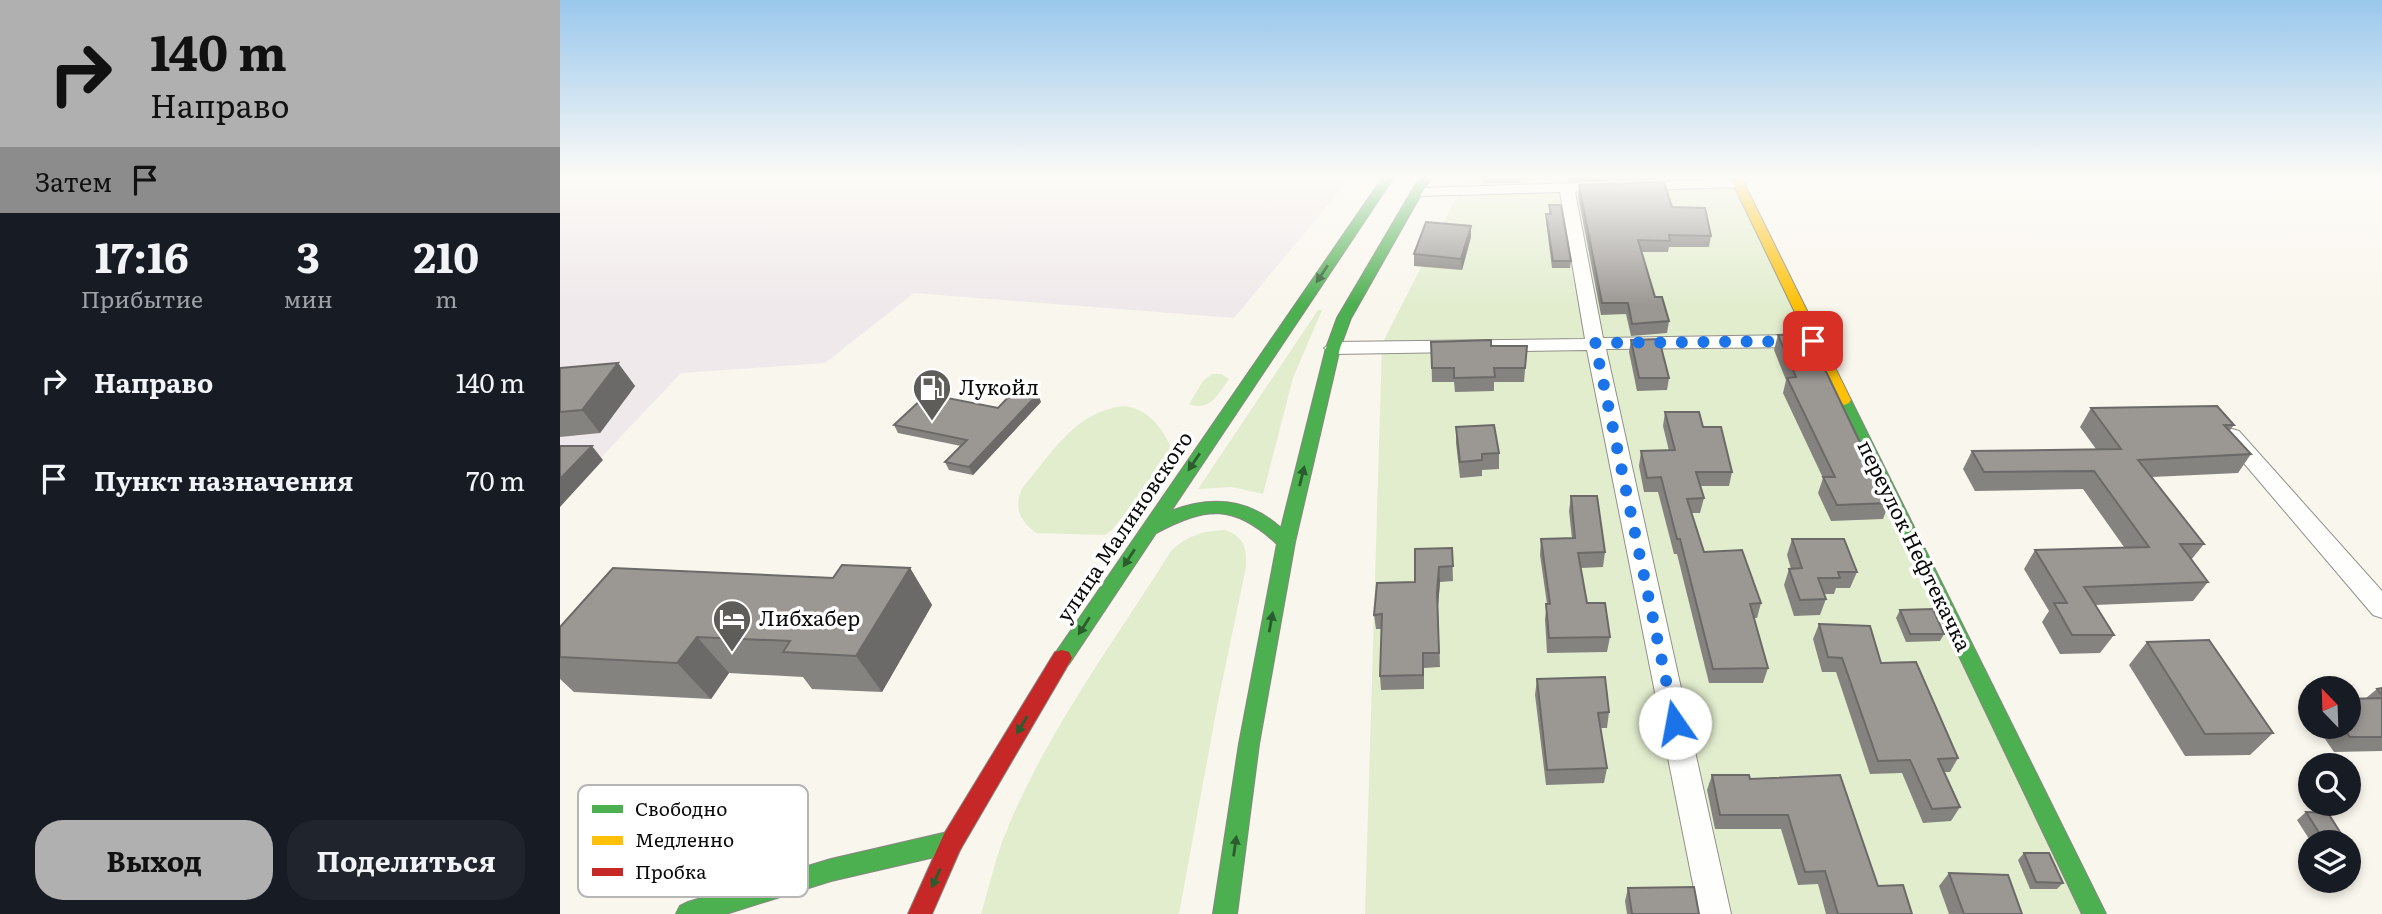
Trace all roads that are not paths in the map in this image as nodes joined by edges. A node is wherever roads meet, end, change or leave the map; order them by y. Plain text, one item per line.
1 (1360, 220) edge
2 (1401, 220) edge
3 (1573, 220) edge
4 (1755, 220) edge
5 (1813, 341) junction
6 (1595, 343) junction
7 (1333, 348) junction
8 (2221, 425) edge
9 (1147, 530) junction
10 (1286, 542) junction
11 (2382, 608) edge
12 (951, 842) junction
13 (808, 877) edge
14 (743, 897) edge
15 (688, 914) edge
16 (920, 914) edge
17 (1225, 914) edge
18 (1715, 914) edge
19 (2094, 914) edge

1 -> 9 main road, улица Малиновского
2 - 7 main road
3 - 6 street
4 - 5 main road, переулок Нефтекачка
5 - 6 street
5 - 19 main road, переулок Нефтекачка
6 - 7 street
6 - 18 street
10 -> 7 main road
8 - 11 street
9 - 10 main road
9 -> 12 main road, улица Малиновского
17 -> 10 main road
12 - 13 main road
12 -> 16 main road, улица Малиновского
14 - 15 main road

